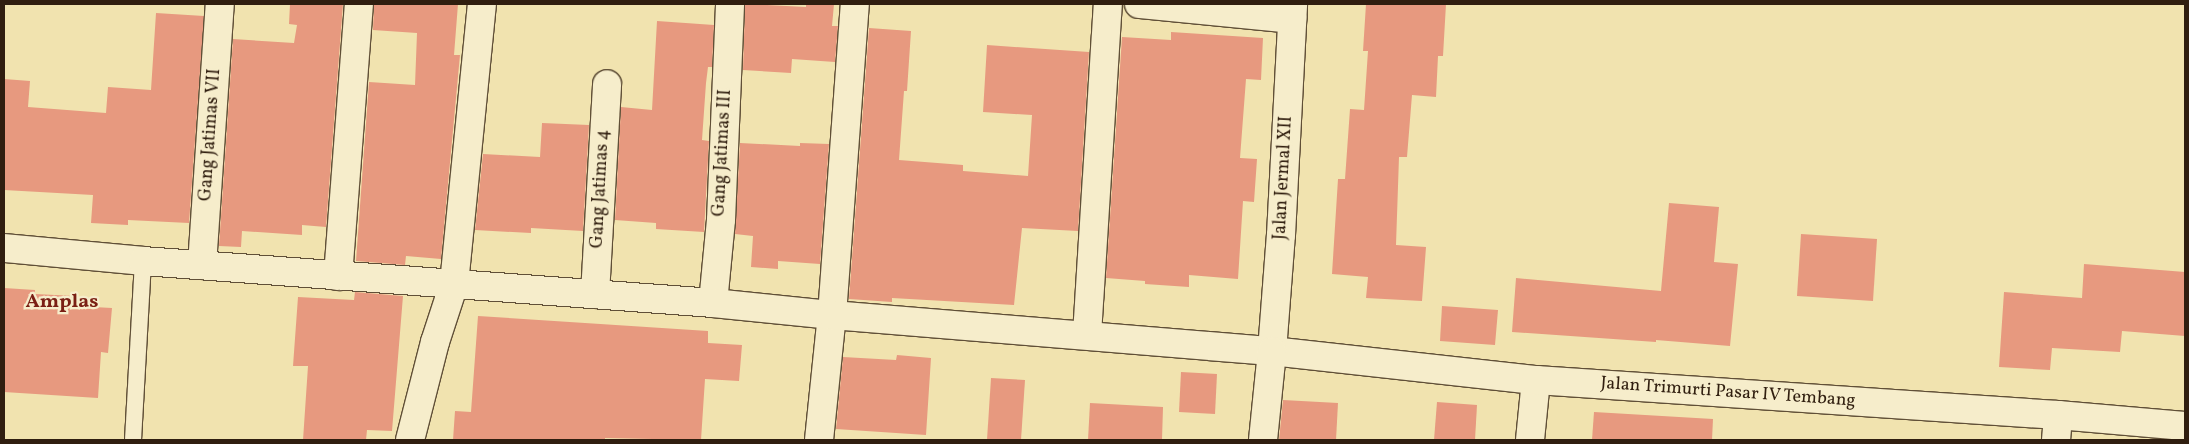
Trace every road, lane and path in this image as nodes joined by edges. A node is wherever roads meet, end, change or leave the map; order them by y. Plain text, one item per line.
1 (220, 4) edge
2 (359, 4) edge
3 (482, 4) edge
4 (730, 4) edge
5 (855, 4) edge
6 (1108, 4) edge
7 (1139, 4) edge
8 (1292, 11) edge
9 (607, 84) dead end
10 (4, 248) edge
11 (143, 261) junction
12 (202, 265) junction
13 (338, 276) junction
14 (454, 284) junction
15 (595, 294) junction
16 (713, 303) junction
17 (832, 316) junction
18 (1087, 335) junction
19 (1272, 351) junction
20 (1536, 380) junction
21 (2185, 426) edge
22 (2057, 427) edge
23 (2143, 432) edge
24 (133, 440) edge
25 (410, 440) edge
26 (819, 440) edge
27 (1263, 440) edge
28 (1530, 440) edge

1 - 12 street, Gang Jatimas VII
2 - 13 street
3 - 14 street
4 - 16 street, Gang Jatimas III
5 - 17 street
6 - 18 street
7 - 8 street
8 - 19 street, Jalan Jermal XII
9 - 15 street, Gang Jatimas 4
10 - 11 street, Jalan Trimurti Pasar IV Tembang
11 - 12 street, Jalan Trimurti Pasar IV Tembang
11 - 24 lane
12 - 13 street, Jalan Trimurti Pasar IV Tembang
13 - 14 street, Jalan Trimurti Pasar IV Tembang
14 - 15 street, Jalan Trimurti Pasar IV Tembang
14 - 25 street
15 - 16 street, Jalan Trimurti Pasar IV Tembang
16 - 17 street, Jalan Trimurti Pasar IV Tembang
17 - 18 street, Jalan Trimurti Pasar IV Tembang
17 - 26 street
18 - 19 street, Jalan Trimurti Pasar IV Tembang
19 - 20 street, Jalan Trimurti Pasar IV Tembang
19 - 27 street, Jalan Jermal XII
20 - 22 street, Jalan Trimurti Pasar IV Tembang
20 - 28 street
21 - 23 street, Jalan Trimurti Pasar IV Tembang
22 - 23 street, Jalan Trimurti Pasar IV Tembang

